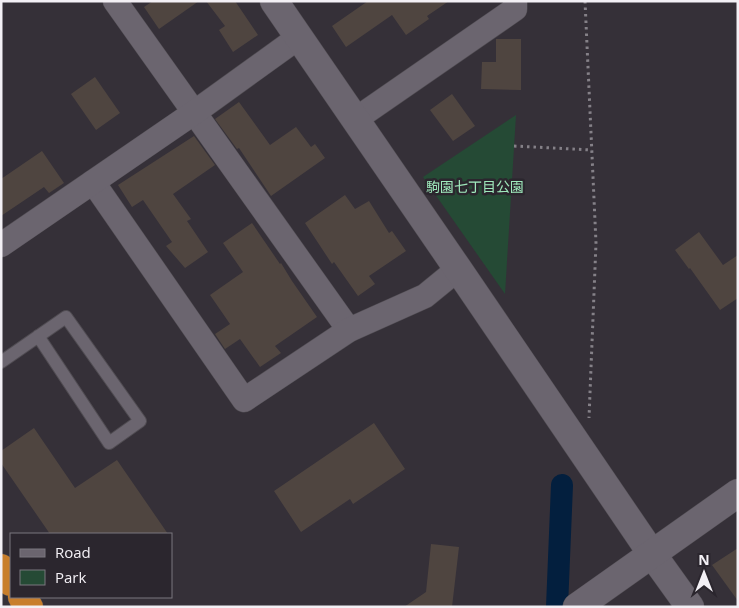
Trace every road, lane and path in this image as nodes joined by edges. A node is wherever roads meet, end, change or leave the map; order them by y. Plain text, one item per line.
1 (115, 1) edge
2 (274, 1) edge
3 (515, 1) edge
4 (585, 1) edge
5 (299, 37) junction
6 (194, 112) junction
7 (356, 119) junction
8 (514, 146) dead end
9 (592, 150) junction
10 (93, 182) junction
11 (1, 245) edge
12 (458, 269) junction
13 (349, 330) junction
14 (38, 336) junction
15 (1, 362) edge
16 (589, 419) dead end
17 (738, 494) edge
18 (652, 554) junction
19 (1, 568) edge
20 (10, 581) edge
21 (577, 607) edge
22 (690, 607) edge

1 - 6 street
2 - 5 street
3 - 7 street
4 - 9 path
5 - 6 street
5 - 7 street
6 - 10 street
6 - 13 street
7 - 12 street
8 - 9 path
9 - 16 path
10 - 11 street
10 - 13 street
12 - 13 street
12 - 18 street
14 - 14 lane
14 - 15 lane
17 - 18 street
18 - 21 street
18 - 22 street
19 - 20 highway

